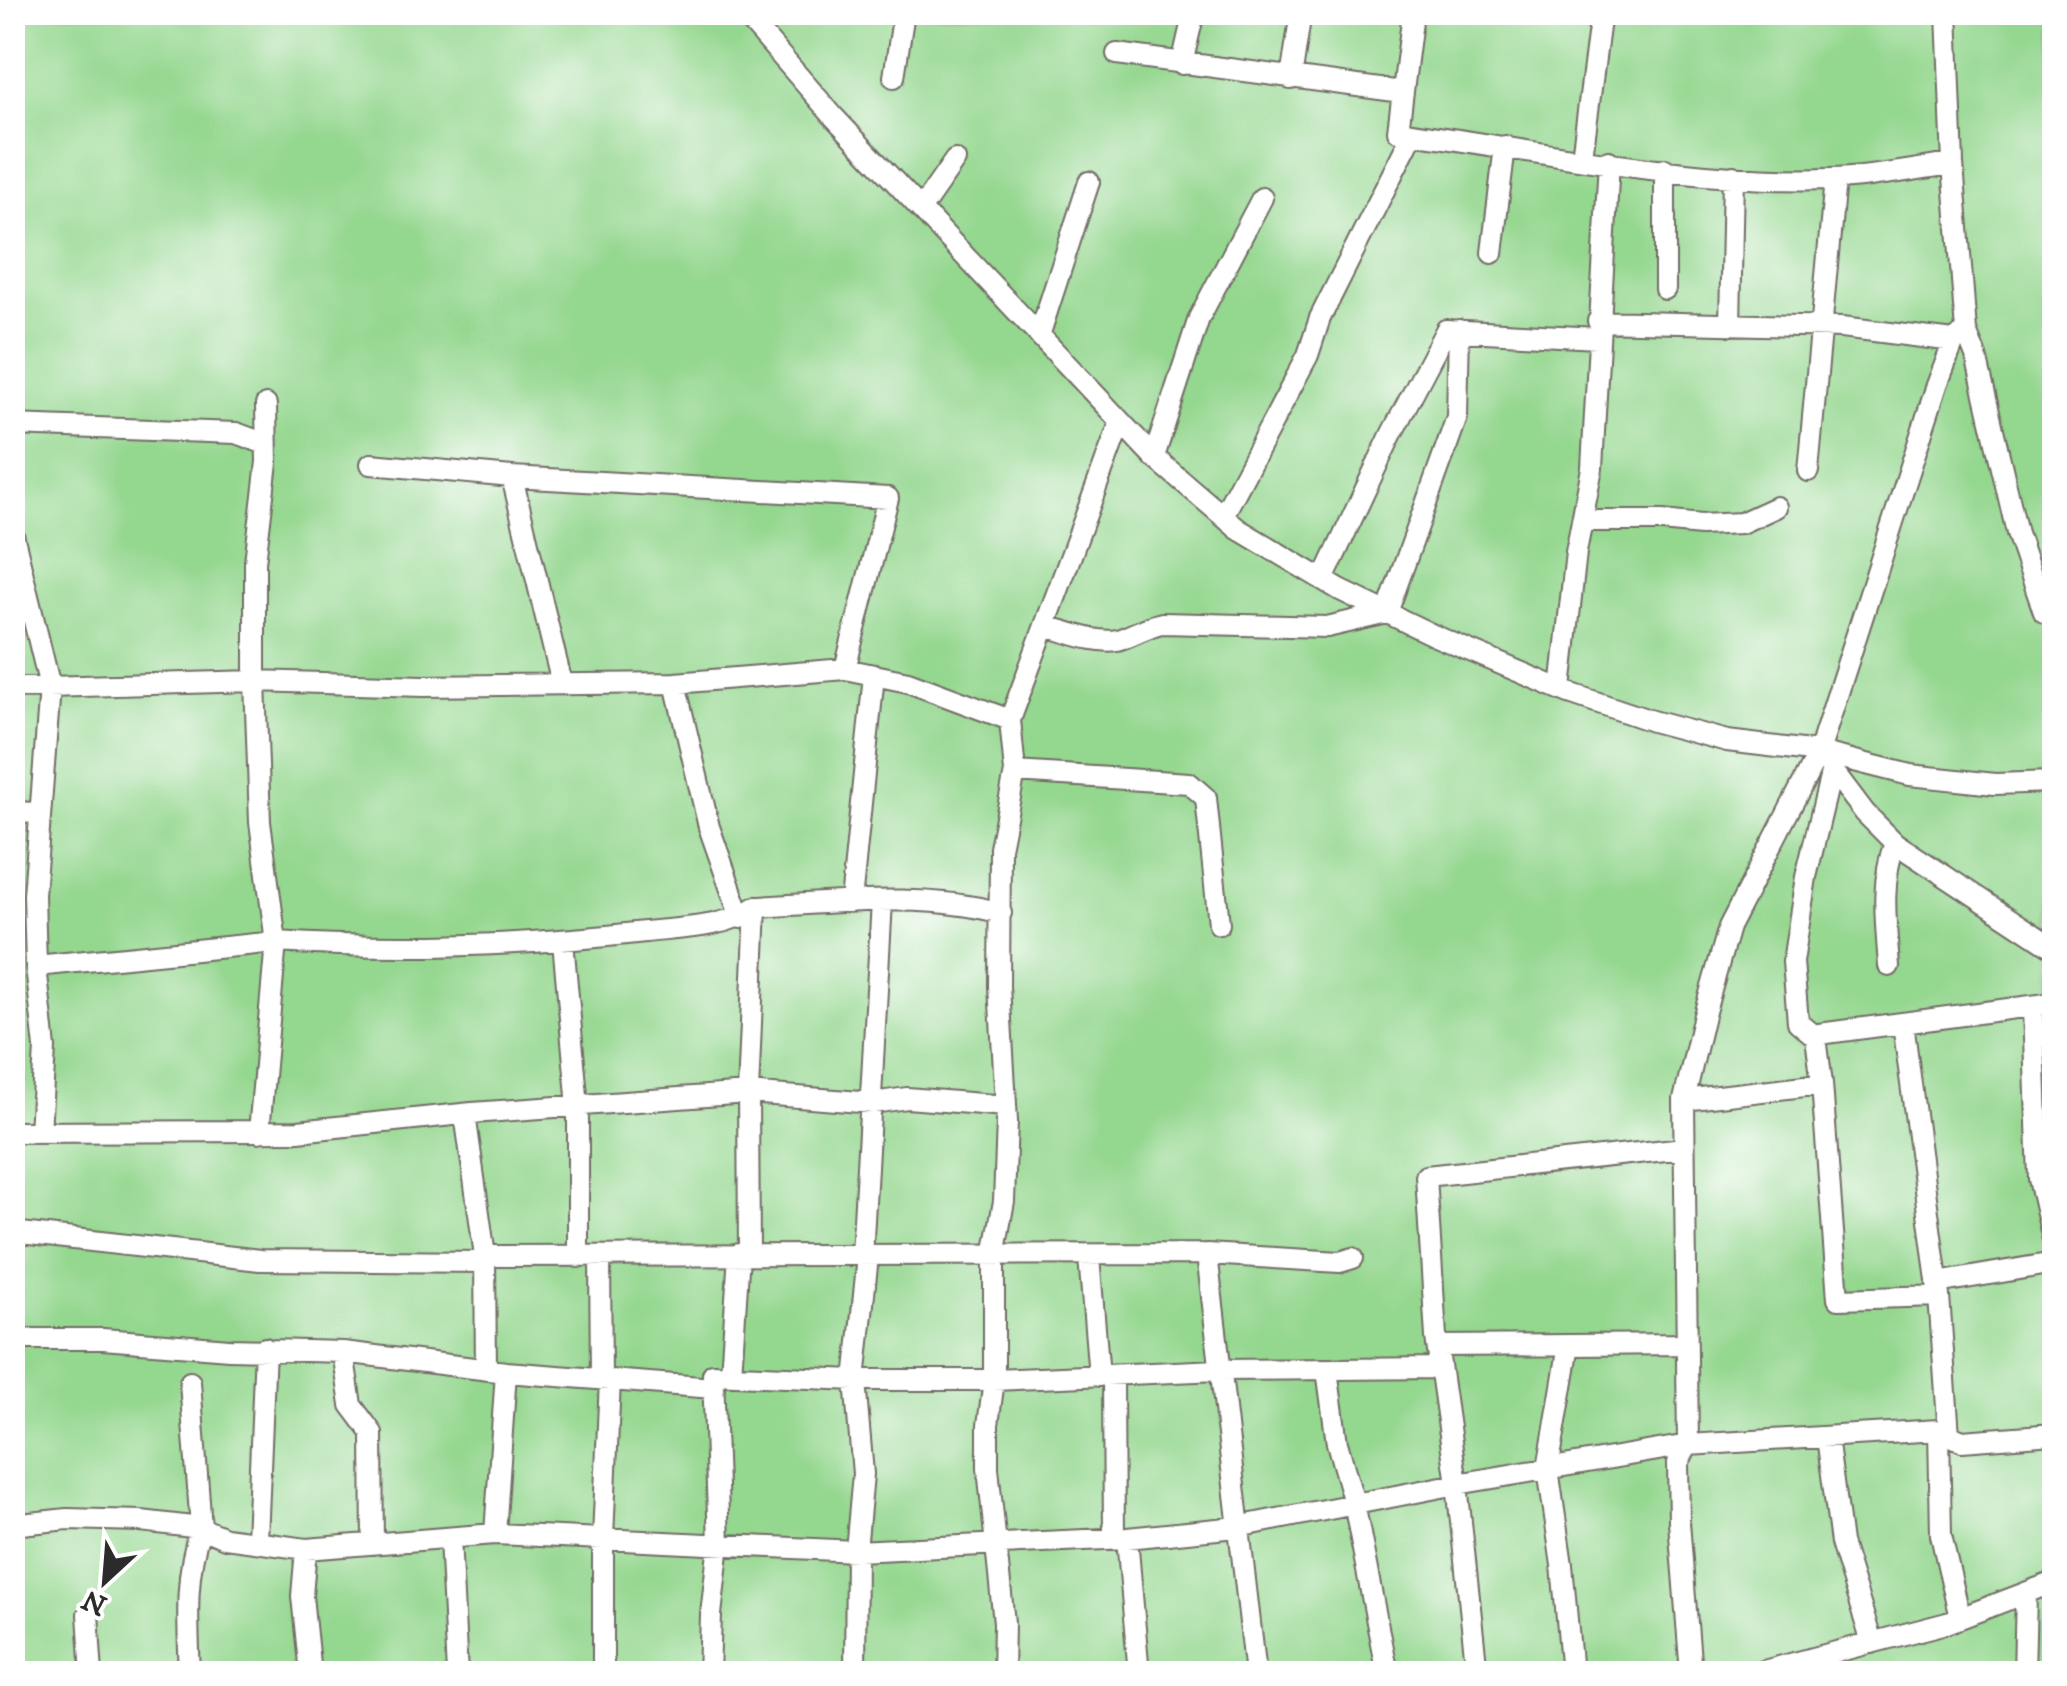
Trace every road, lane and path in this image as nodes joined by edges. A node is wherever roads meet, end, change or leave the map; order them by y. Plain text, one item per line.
1 (742, 12) edge
2 (904, 12) edge
3 (1194, 12) edge
4 (1301, 12) edge
5 (1413, 12) edge
6 (1602, 12) edge
7 (1948, 12) edge
8 (1116, 54) dead end
9 (1182, 64) junction
10 (894, 77) dead end
11 (1292, 79) junction
12 (1402, 92) junction
13 (1413, 133) junction
14 (1506, 146) junction
15 (1582, 158) junction
16 (955, 160) dead end
17 (1609, 162) junction
18 (1953, 164) junction
19 (1665, 170) junction
20 (1733, 176) junction
21 (1836, 180) junction
22 (1088, 182) dead end
23 (1262, 198) dead end
24 (921, 209) junction
25 (1492, 254) dead end
26 (1665, 289) dead end
27 (1730, 324) junction
28 (1822, 327) junction
29 (1598, 329) junction
30 (1459, 330) junction
31 (1040, 333) junction
32 (1960, 336) junction
33 (266, 406) dead end
34 (1120, 423) junction
35 (12, 425) edge
36 (266, 444) junction
37 (1154, 457) junction
38 (371, 464) dead end
39 (1808, 470) dead end
40 (512, 477) junction
41 (1776, 506) dead end
42 (1223, 516) junction
43 (1582, 522) junction
44 (12, 530) edge
45 (1323, 580) junction
46 (2054, 611) edge
47 (1387, 613) junction
48 (1045, 626) junction
49 (845, 669) junction
50 (874, 675) junction
51 (255, 681) junction
52 (674, 683) junction
53 (562, 684) junction
54 (50, 686) junction
55 (12, 688) edge
56 (1561, 690) junction
57 (1010, 720) junction
58 (1826, 760) junction
59 (1016, 772) junction
60 (2054, 782) edge
61 (12, 812) edge
62 (39, 813) junction
63 (1895, 842) junction
64 (882, 901) junction
65 (852, 902) junction
66 (749, 912) junction
67 (1001, 913) junction
68 (1219, 924) dead end
69 (563, 941) junction
70 (276, 942) junction
71 (2054, 948) edge
72 (36, 966) junction
73 (1889, 966) dead end
74 (2054, 1003) edge
75 (2033, 1008) junction
76 (1903, 1023) junction
77 (1816, 1037) junction
78 (1822, 1084) junction
79 (748, 1093) junction
80 (1684, 1100) junction
81 (873, 1103) junction
82 (1006, 1106) junction
83 (578, 1107) junction
84 (465, 1114) junction
85 (12, 1132) edge
86 (40, 1132) junction
87 (259, 1132) junction
88 (1684, 1148) junction
89 (12, 1232) edge
90 (2054, 1244) edge
91 (744, 1254) junction
92 (1206, 1254) junction
93 (865, 1256) junction
94 (994, 1256) junction
95 (589, 1257) junction
96 (1089, 1257) junction
97 (1353, 1258) dead end
98 (485, 1259) junction
99 (2054, 1263) edge
100 (1938, 1290) junction
101 (12, 1339) edge
102 (1686, 1344) junction
103 (1569, 1345) junction
104 (264, 1348) junction
105 (343, 1352) junction
106 (1438, 1357) junction
107 (496, 1370) junction
108 (1219, 1370) junction
109 (1327, 1370) junction
110 (730, 1374) junction
111 (1106, 1376) junction
112 (605, 1380) junction
113 (855, 1380) junction
114 (994, 1380) junction
115 (190, 1382) dead end
116 (714, 1388) junction
117 (1944, 1432) junction
118 (2054, 1434) edge
119 (1827, 1436) junction
120 (1688, 1445) junction
121 (1548, 1469) junction
122 (1457, 1484) junction
123 (1354, 1503) junction
124 (12, 1525) edge
125 (1236, 1527) junction
126 (200, 1528) junction
127 (495, 1534) junction
128 (450, 1538) junction
129 (603, 1538) junction
130 (1120, 1538) junction
131 (257, 1540) junction
132 (720, 1543) junction
133 (994, 1543) junction
134 (373, 1544) junction
135 (306, 1548) junction
136 (856, 1551) junction
137 (2054, 1582) edge
138 (2026, 1594) junction
139 (88, 1614) dead end
140 (1960, 1618) junction
141 (1872, 1642) junction
142 (1756, 1673) edge
143 (92, 1674) edge
144 (190, 1674) edge
145 (310, 1674) edge
146 (456, 1674) edge
147 (603, 1674) edge
148 (709, 1674) edge
149 (855, 1674) edge
150 (1004, 1674) edge
151 (1138, 1674) edge
152 (1256, 1674) edge
153 (1387, 1674) edge
154 (1477, 1674) edge
155 (1572, 1674) edge
156 (1691, 1674) edge
157 (2024, 1674) edge

1 - 24 street
2 - 10 street
3 - 9 street
4 - 11 street
5 - 12 street
6 - 15 street
7 - 18 street
8 - 9 street
9 - 11 street
11 - 12 street
12 - 13 street
13 - 14 street
13 - 42 street
14 - 15 street
14 - 25 street
15 - 17 street
16 - 24 street
17 - 19 street
17 - 29 street
18 - 21 street
18 - 32 street
19 - 20 street
19 - 26 street
20 - 21 street
20 - 27 street
21 - 28 street
22 - 31 street
23 - 37 street
24 - 31 street
27 - 28 street
27 - 29 street
28 - 32 street
28 - 39 street
29 - 30 street
29 - 43 street
30 - 45 street
30 - 47 street
31 - 34 street
32 - 46 street
32 - 58 street
33 - 36 street
34 - 37 street
34 - 48 street
35 - 36 street
36 - 51 street
37 - 42 street
38 - 40 street
40 - 49 street
40 - 53 street
41 - 43 street
42 - 45 street
43 - 56 street
44 - 54 street
45 - 47 street
47 - 48 street
47 - 56 street
48 - 57 street
49 - 50 street
49 - 52 street
50 - 57 street
50 - 65 street
51 - 53 street
51 - 54 street
51 - 70 street
52 - 53 street
52 - 66 street
54 - 55 street
54 - 62 street
56 - 58 street
57 - 59 street
58 - 60 street
58 - 63 street
58 - 77 street
58 - 80 street
59 - 67 street
59 - 68 street
61 - 62 street
62 - 72 street
63 - 71 street
63 - 73 street
64 - 65 street
64 - 67 street
64 - 81 street
65 - 66 street
66 - 69 street
66 - 79 street
67 - 82 street
69 - 70 street
69 - 83 street
70 - 72 street
70 - 87 street
72 - 86 street
74 - 75 street
75 - 76 street
75 - 90 street
76 - 77 street
76 - 100 street
77 - 78 street
78 - 80 street
78 - 100 street
79 - 81 street
79 - 83 street
79 - 91 street
80 - 88 street
81 - 82 street
81 - 93 street
82 - 94 street
83 - 84 street
83 - 95 street
84 - 87 street
84 - 98 street
85 - 86 street
86 - 87 street
88 - 102 street
88 - 106 street
89 - 98 street
91 - 93 street
91 - 95 street
91 - 110 street
92 - 96 street
92 - 97 street
92 - 108 street
93 - 94 street
93 - 113 street
94 - 96 street
94 - 114 street
95 - 98 street
95 - 112 street
96 - 111 street
98 - 107 street
99 - 100 street
100 - 117 street
101 - 104 street
102 - 103 street
102 - 120 street
103 - 106 street
103 - 121 street
104 - 105 street
104 - 131 street
105 - 107 street
105 - 134 street
106 - 109 street
106 - 122 street
107 - 112 street
107 - 127 street
108 - 109 street
108 - 111 street
108 - 125 street
109 - 123 street
110 - 113 street
110 - 116 street
111 - 114 street
111 - 130 street
112 - 116 street
112 - 129 street
113 - 114 street
113 - 136 street
114 - 133 street
115 - 126 street
116 - 132 street
117 - 118 street
117 - 119 street
117 - 140 street
119 - 120 street
119 - 141 street
120 - 121 street
120 - 156 street
121 - 122 street
121 - 155 street
122 - 123 street
122 - 154 street
123 - 125 street
123 - 153 street
124 - 126 street
125 - 130 street
125 - 152 street
126 - 131 street
126 - 144 street
127 - 128 street
127 - 129 street
128 - 134 street
128 - 146 street
129 - 132 street
129 - 147 street
130 - 133 street
130 - 151 street
131 - 135 street
132 - 136 street
132 - 148 street
133 - 136 street
133 - 150 street
134 - 135 street
135 - 145 street
136 - 149 street
137 - 138 street
138 - 140 street
138 - 157 street
139 - 143 street
140 - 141 street
141 - 142 street

